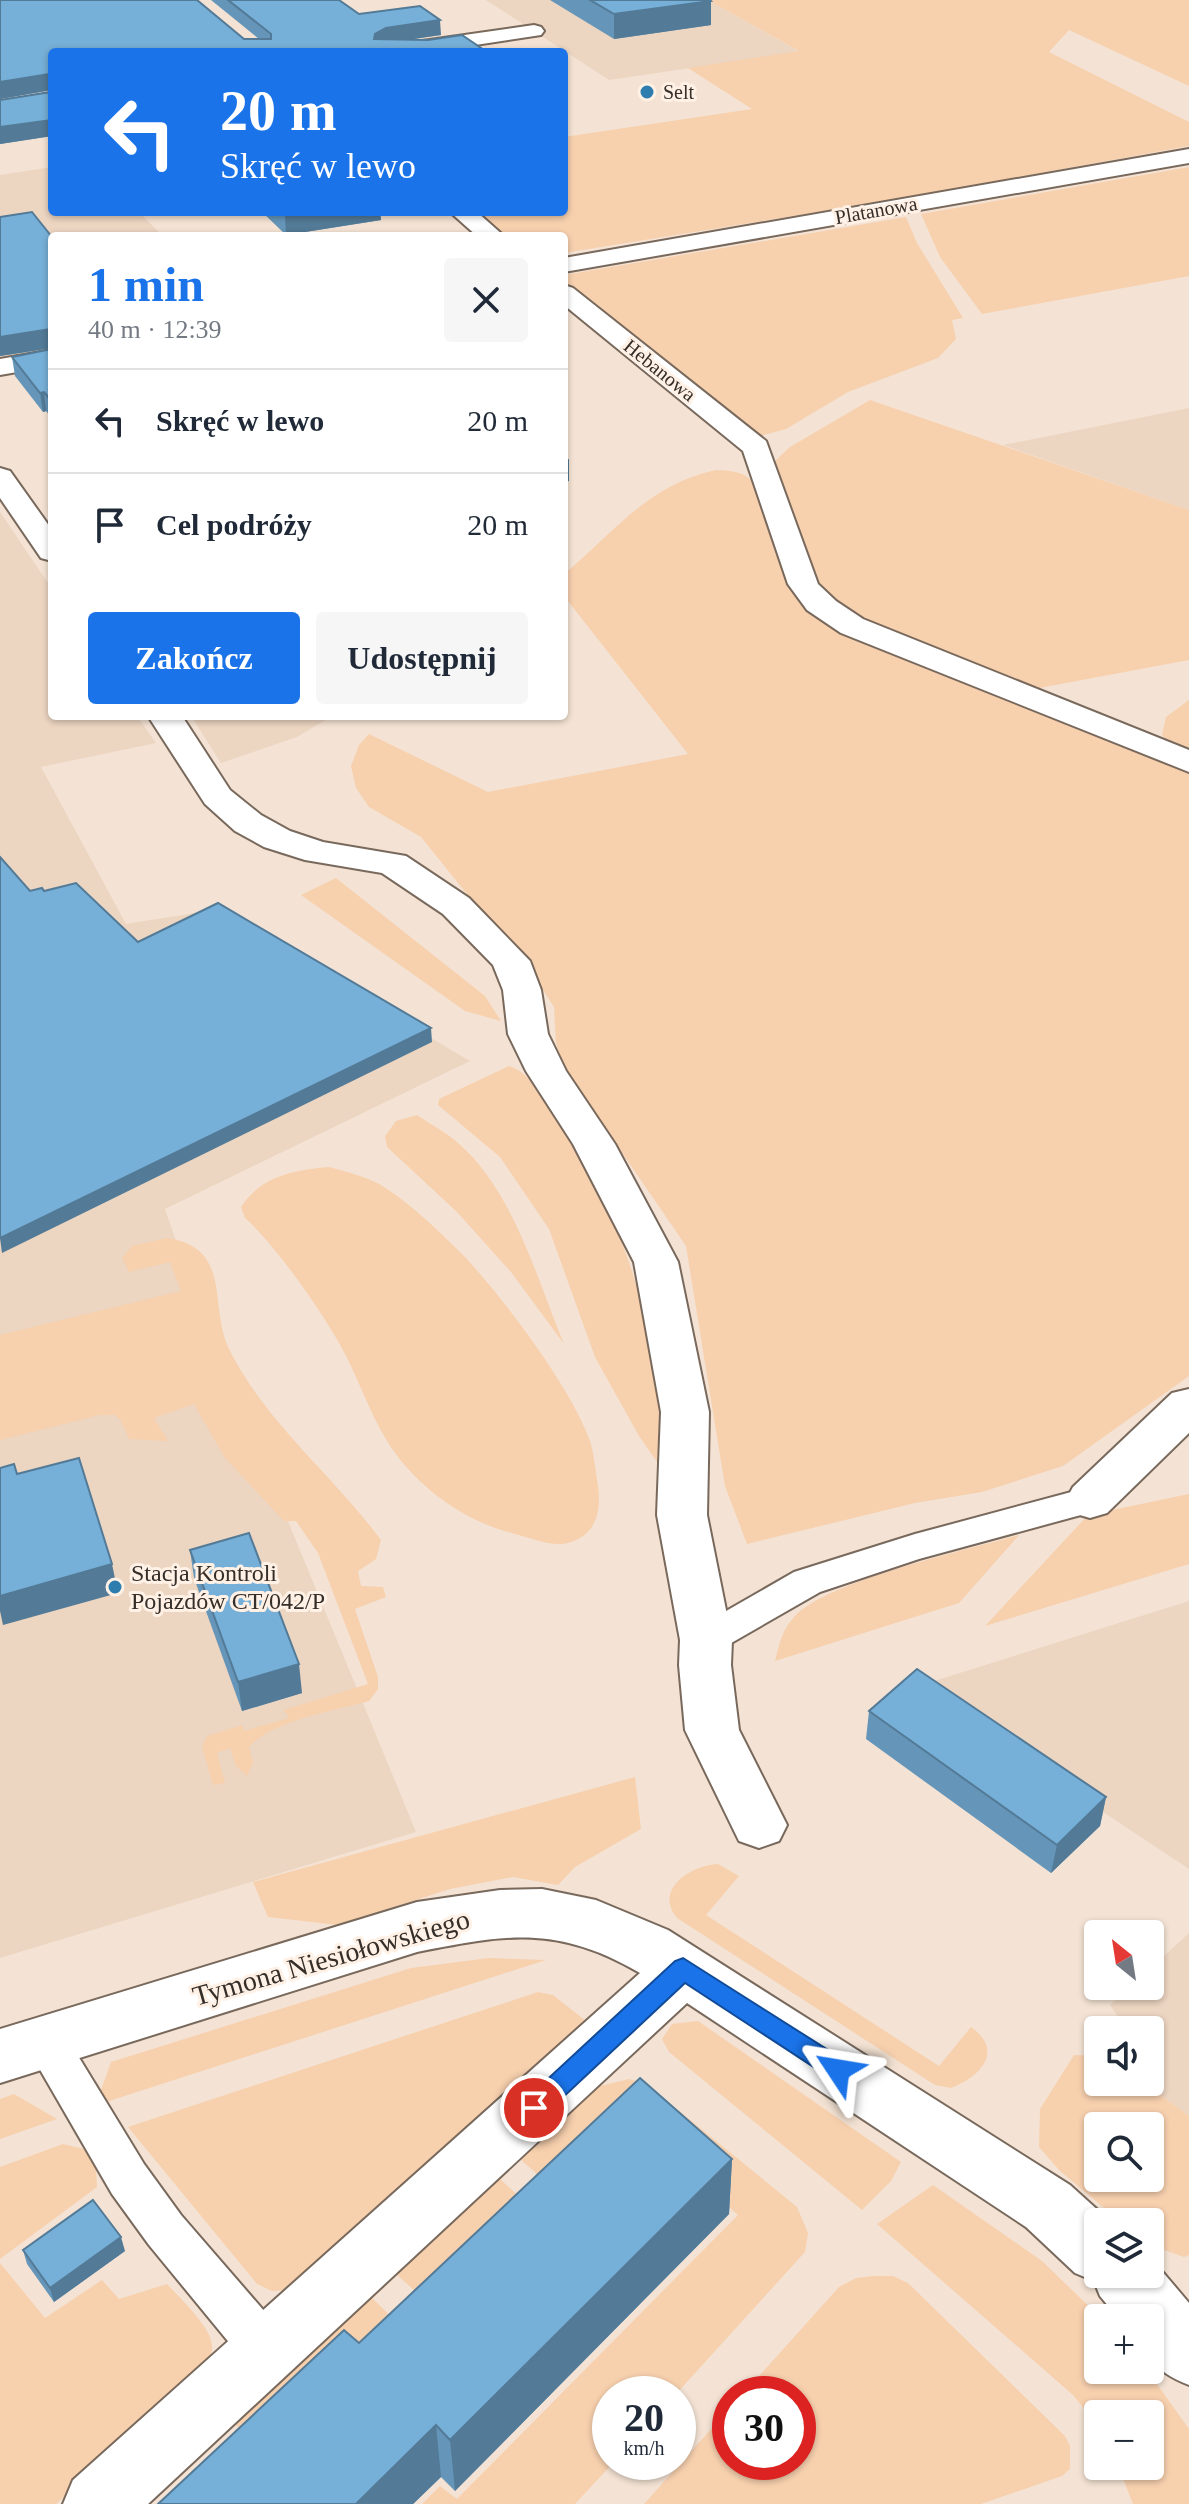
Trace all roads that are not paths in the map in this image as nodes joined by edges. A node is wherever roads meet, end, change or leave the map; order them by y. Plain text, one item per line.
1 (534, 31) dead end
2 (415, 48) edge
3 (1189, 156) edge
4 (467, 216) edge
5 (487, 232) edge
6 (568, 264) edge
7 (568, 296) edge
8 (48, 359) edge
9 (0, 367) edge
10 (0, 477) edge
11 (48, 546) edge
12 (176, 731) edge
13 (1189, 762) edge
14 (1189, 1405) edge
15 (1090, 1500) joint
16 (706, 1640) junction
17 (759, 1825) dead end
18 (683, 1969) junction
19 (23, 2049) edge
20 (1084, 2239) edge
21 (1135, 2288) edge
22 (267, 2351) junction
23 (1189, 2353) edge
24 (97, 2504) edge

1 - 2 street
3 - 6 street, Platanowa
4 - 5 street
7 - 13 street, Hebanowa
8 - 9 street
10 - 11 street
12 - 16 street
14 - 15 street
15 - 16 lane
16 - 17 street
18 - 19 street, Tymona Niesiołowskiego
18 - 20 street, Tymona Niesiołowskiego
18 - 22 street
19 - 22 lane
21 - 23 street
22 - 24 street

